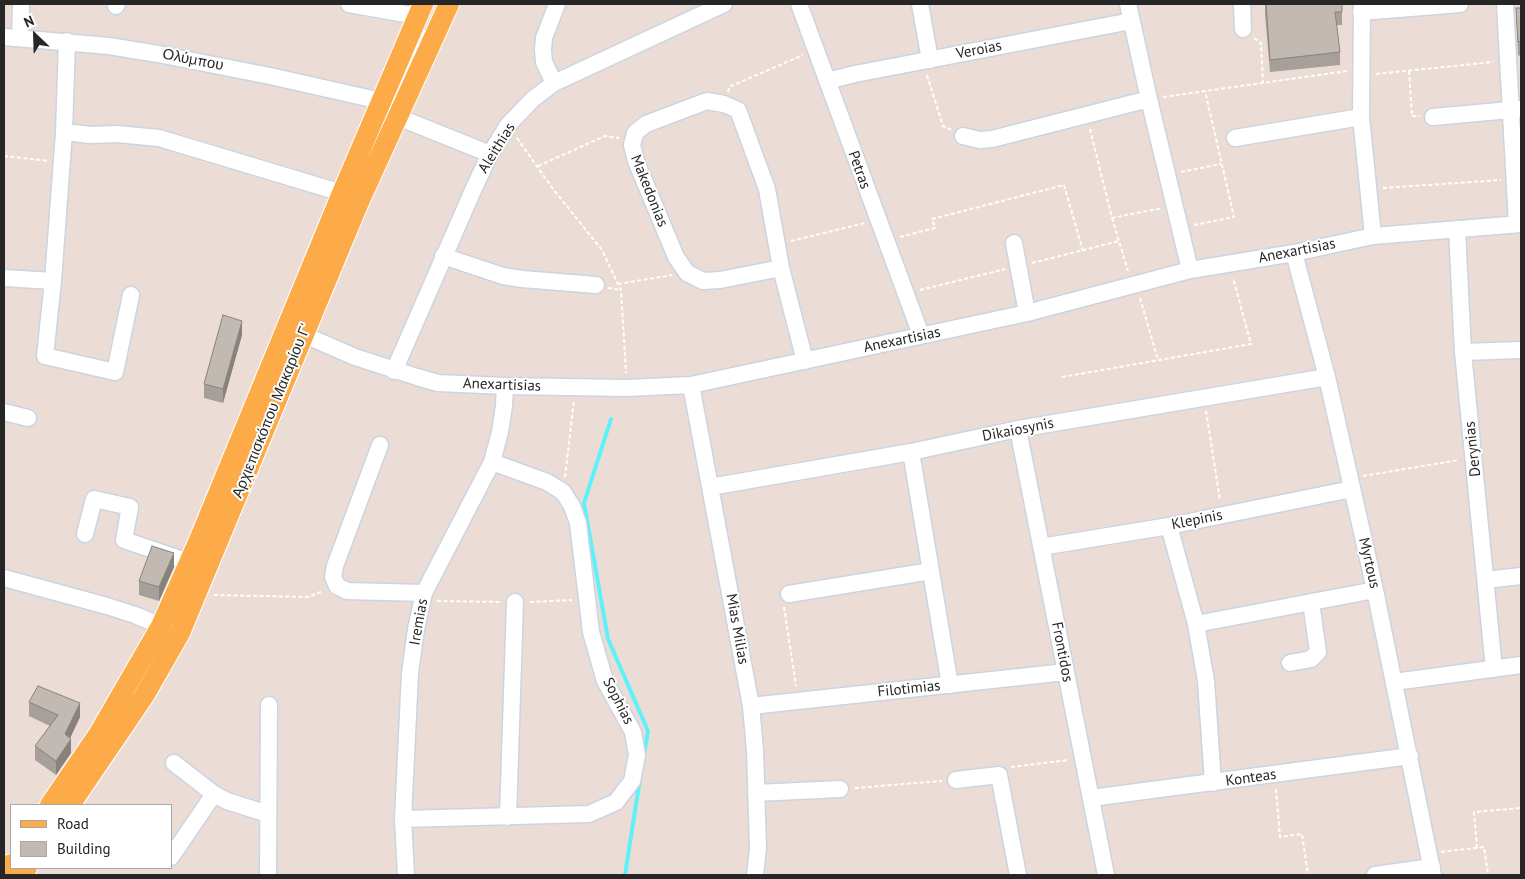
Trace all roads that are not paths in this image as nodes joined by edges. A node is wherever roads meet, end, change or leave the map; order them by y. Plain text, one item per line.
1 (21, 4) edge
2 (349, 4) edge
3 (449, 4) edge
4 (557, 4) edge
5 (799, 4) edge
6 (920, 4) edge
7 (1128, 4) edge
8 (1242, 4) edge
9 (1460, 4) edge
10 (1505, 4) edge
11 (713, 6) edge
12 (1362, 8) edge
13 (420, 10) edge
14 (1131, 21) junction
15 (1243, 29) road end
16 (435, 35) junction
17 (4, 37) edge
18 (20, 38) junction
19 (67, 41) junction
20 (926, 60) junction
21 (827, 81) junction
22 (554, 83) junction
23 (1148, 99) junction
24 (380, 100) junction
25 (1516, 109) edge
26 (398, 117) junction
27 (1361, 117) junction
28 (1433, 117) road end
29 (64, 132) junction
30 (963, 136) road end
31 (1235, 138) dead end
32 (490, 154) junction
33 (342, 193) junction
34 (1519, 224) edge
35 (1457, 229) junction
36 (1373, 236) junction
37 (1014, 243) dead end
38 (1294, 253) junction
39 (444, 256) junction
40 (781, 268) junction
41 (1190, 270) junction
42 (4, 278) edge
43 (53, 281) junction
44 (596, 285) dead end
45 (131, 296) dead end
46 (1027, 313) junction
47 (286, 327) junction
48 (304, 335) junction
49 (921, 335) junction
50 (1521, 350) edge
51 (1463, 352) junction
52 (805, 362) junction
53 (394, 370) junction
54 (1327, 378) junction
55 (691, 385) junction
56 (504, 386) junction
57 (4, 412) edge
58 (28, 418) dead end
59 (1018, 429) junction
60 (380, 445) dead end
61 (911, 452) junction
62 (492, 462) junction
63 (1351, 484) junction
64 (710, 487) junction
65 (1169, 526) junction
66 (85, 534) dead end
67 (1041, 547) junction
68 (189, 562) junction
69 (931, 571) junction
70 (1521, 576) edge
71 (4, 578) edge
72 (1486, 580) junction
73 (1375, 590) junction
74 (424, 592) junction
75 (789, 594) road end
76 (516, 602) dead end
77 (1311, 602) junction
78 (1196, 624) junction
79 (161, 626) junction
80 (180, 633) junction
81 (1290, 663) dead end
82 (1521, 665) edge
83 (1494, 669) junction
84 (1066, 672) junction
85 (1394, 682) junction
86 (950, 685) junction
87 (269, 705) dead end
88 (751, 706) junction
89 (1410, 756) junction
90 (174, 764) dead end
91 (956, 780) road end
92 (1213, 783) junction
93 (840, 790) road end
94 (214, 794) junction
95 (756, 794) junction
96 (1091, 798) junction
97 (51, 804) edge
98 (71, 804) edge
99 (268, 814) junction
100 (508, 817) junction
101 (403, 819) junction
102 (172, 856) edge
103 (1431, 865) edge
104 (268, 875) edge
105 (406, 875) edge
106 (755, 875) edge
107 (1018, 875) edge
108 (1106, 875) edge
109 (1375, 875) edge

1 - 18 street
2 - 13 street
3 - 16 main road, Αρχιεπισκόπου Μακαρίου Γ'
4 - 22 street
5 - 21 street, Petras
6 - 20 street
7 - 14 street
8 - 15 street
9 - 12 street
10 - 25 street
11 - 22 street, Aleithias
12 - 27 street
13 - 24 main road, Αρχιεπισκόπου Μακαρίου Γ'
14 - 20 street, Veroias
14 - 23 street
16 - 24 street
16 - 26 main road, Αρχιεπισκόπου Μακαρίου Γ'
17 - 18 street, Ολύμπου
18 - 19 street, Ολύμπου
19 - 24 street, Ολύμπου
19 - 29 street
20 - 21 street, Veroias
21 - 49 street, Petras
22 - 32 street, Aleithias
23 - 30 street
23 - 41 street
24 - 33 main road, Αρχιεπισκόπου Μακαρίου Γ'
25 - 28 street
25 - 34 street
26 - 32 street
26 - 48 main road, Αρχιεπισκόπου Μακαρίου Γ'
27 - 31 street
27 - 36 street
29 - 33 street
29 - 43 street
32 - 39 street, Aleithias
33 - 47 main road, Αρχιεπισκόπου Μακαρίου Γ'
34 - 35 street, Anexartisias
35 - 36 street, Anexartisias
35 - 51 street, Derynias
36 - 38 street, Anexartisias
37 - 46 street
38 - 41 street, Anexartisias
38 - 54 street, Myrtous
39 - 44 street
39 - 53 street, Aleithias
40 - 40 street, Makedonias
40 - 52 street
41 - 46 street, Anexartisias
42 - 43 street
43 - 45 street
46 - 49 street, Anexartisias
47 - 48 street, Anexartisias
47 - 68 main road, Αρχιεπισκόπου Μακαρίου Γ'
48 - 53 street, Anexartisias
48 - 80 main road, Αρχιεπισκόπου Μακαρίου Γ'
49 - 52 street, Anexartisias
50 - 51 street
51 - 72 street, Derynias
52 - 55 street, Anexartisias
53 - 56 street, Anexartisias
54 - 59 street, Dikaiosynis
54 - 63 street, Myrtous
55 - 56 street, Anexartisias
55 - 64 street, Mias Milias
56 - 62 street, Iremias
57 - 58 street
59 - 61 street, Dikaiosynis
59 - 67 street, Frontidos
60 - 74 street
61 - 64 street, Dikaiosynis
61 - 69 street
62 - 74 street, Iremias
62 - 100 street, Sophias
63 - 65 street, Klepinis
63 - 73 street, Myrtous
64 - 88 street, Mias Milias
65 - 67 street, Klepinis
65 - 78 street
66 - 68 street
67 - 84 street, Frontidos
68 - 79 main road, Αρχιεπισκόπου Μακαρίου Γ'
69 - 75 street
69 - 86 street
70 - 72 street
71 - 79 street
72 - 83 street, Derynias
73 - 77 street
73 - 85 street, Myrtous
74 - 101 street, Iremias
76 - 100 street
77 - 78 street
77 - 81 street
78 - 92 street
79 - 80 street
79 - 97 main road, Αρχιεπισκόπου Μακαρίου Γ'
80 - 98 main road, Αρχιεπισκόπου Μακαρίου Γ'
82 - 83 street
83 - 85 street
84 - 86 street, Filotimias
84 - 96 street, Frontidos
85 - 89 street, Myrtous
86 - 88 street, Filotimias
87 - 99 street
88 - 95 street, Mias Milias
89 - 92 street, Konteas
89 - 103 street, Myrtous
90 - 94 street
91 - 107 street
92 - 96 street, Konteas
93 - 95 street
94 - 99 street
94 - 102 street
95 - 106 street, Mias Milias
96 - 108 street, Frontidos
99 - 104 street
100 - 101 street, Sophias
101 - 105 street, Iremias
103 - 109 street

